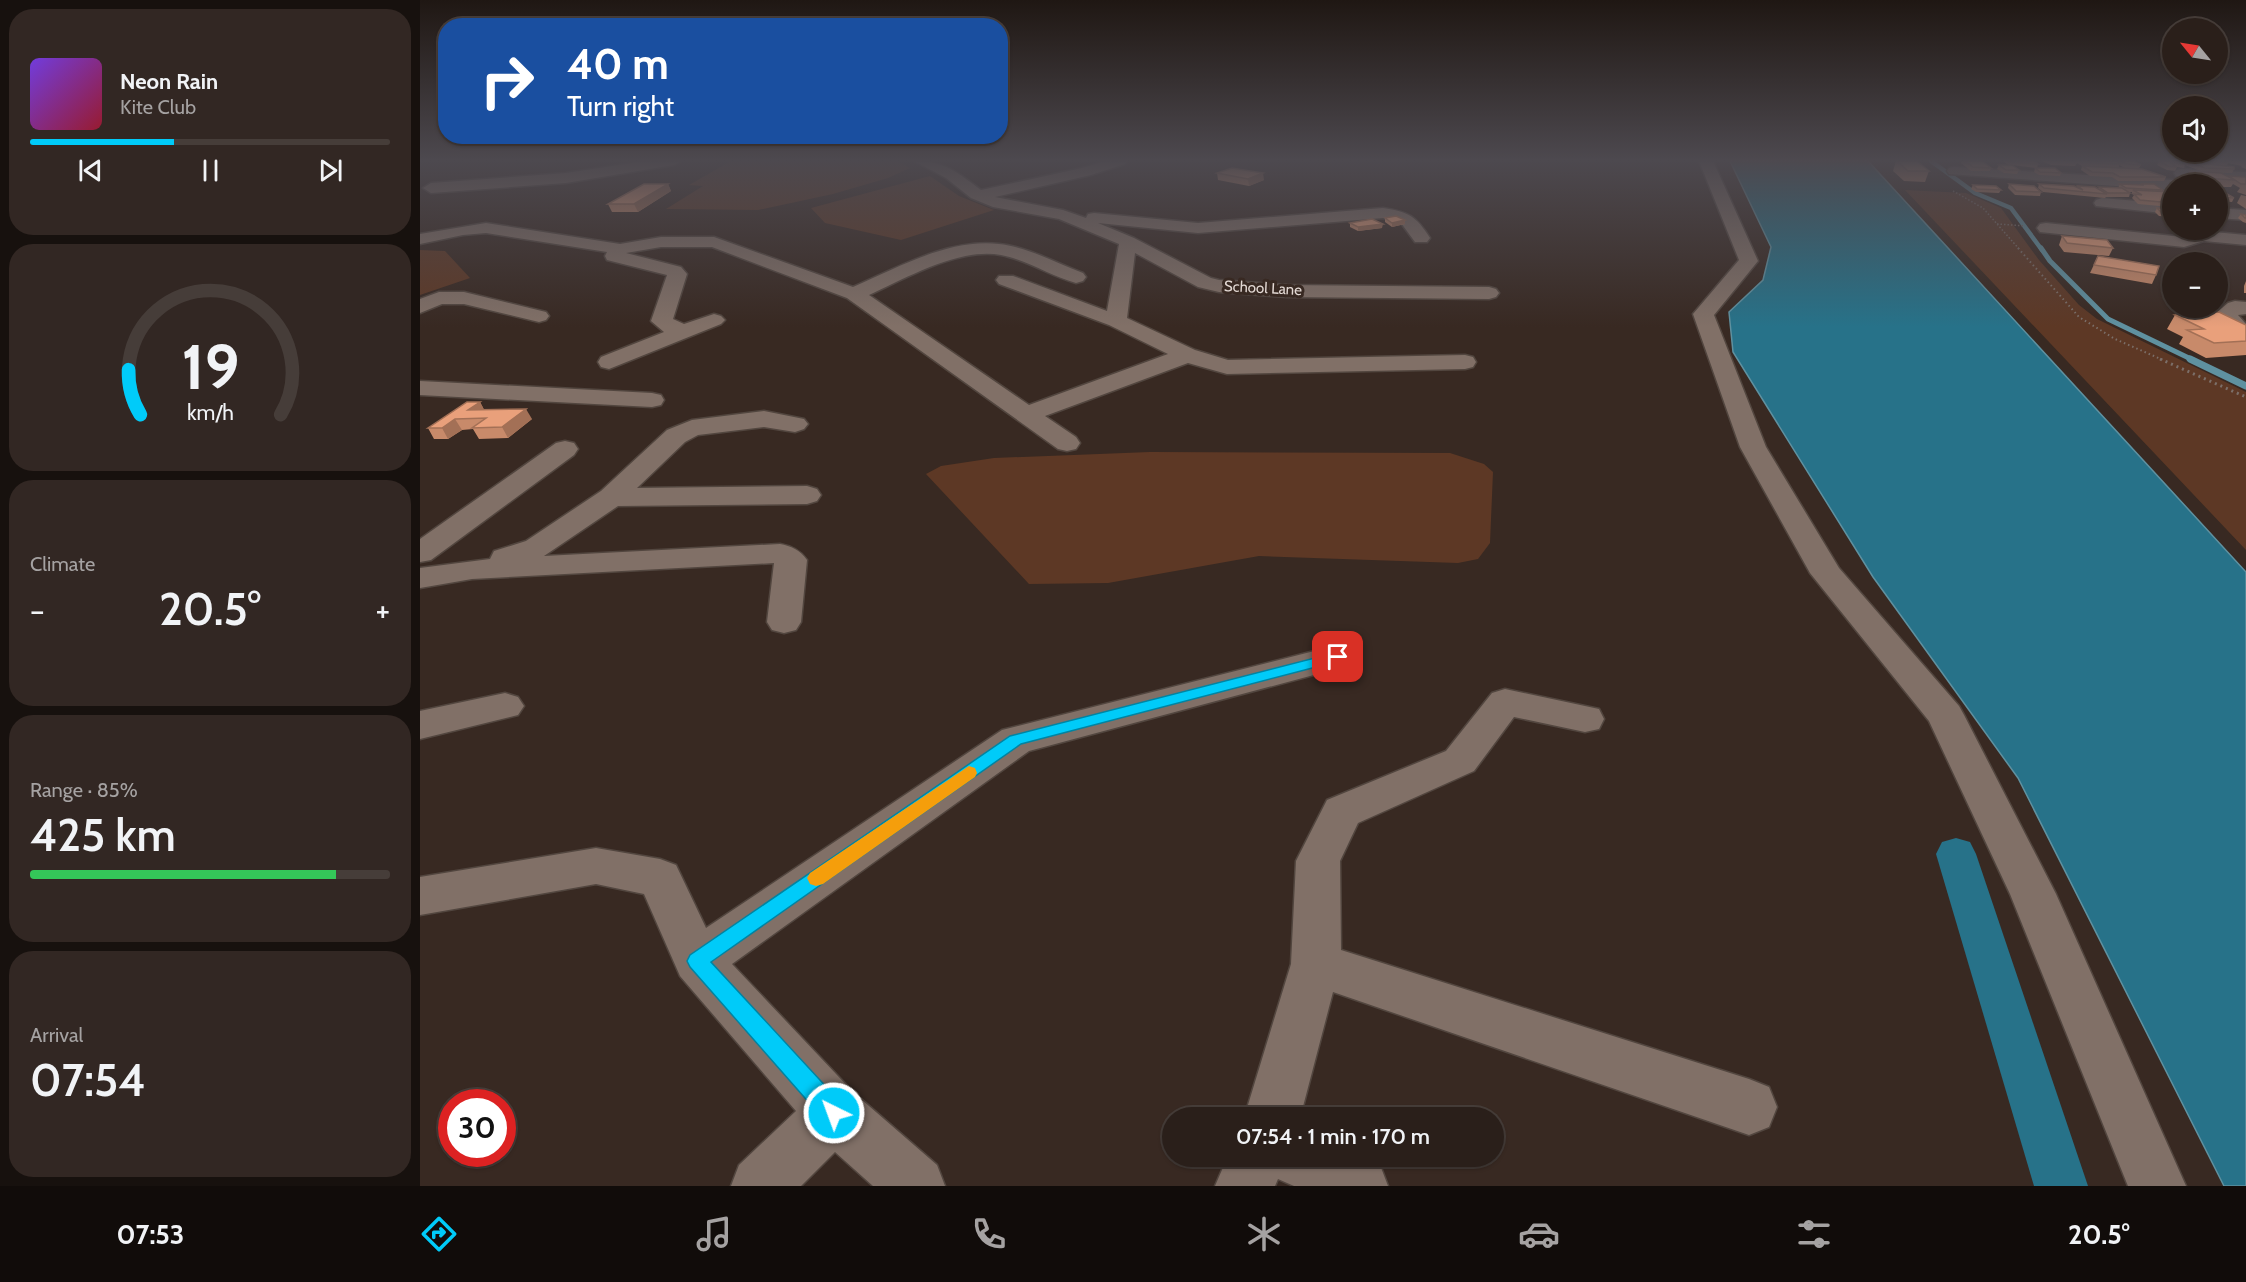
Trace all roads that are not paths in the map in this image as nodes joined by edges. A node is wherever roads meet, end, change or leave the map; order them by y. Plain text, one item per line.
1 (1066, 216) edge
2 (1077, 216) edge
3 (1342, 216) edge
4 (1404, 216) edge
5 (1730, 216) edge
6 (2046, 228) dead end
7 (1421, 238) dead end
8 (420, 239) edge
9 (2246, 240) edge
10 (1128, 242) junction
11 (620, 249) junction
12 (2144, 254) dead end
13 (2162, 255) edge
14 (1076, 278) dead end
15 (1006, 280) dead end
16 (1489, 293) dead end
17 (854, 294) junction
18 (420, 307) edge
19 (2246, 308) edge
20 (539, 316) dead end
21 (714, 320) dead end
22 (1116, 321) junction
23 (685, 331) junction
24 (2246, 332) edge
25 (1187, 355) junction
26 (609, 362) dead end
27 (1465, 362) dead end
28 (420, 388) edge
29 (652, 400) dead end
30 (1025, 415) junction
31 (795, 424) dead end
32 (1066, 443) dead end
33 (565, 449) dead end
34 (807, 495) dead end
35 (611, 497) junction
36 (420, 553) edge
37 (472, 569) junction
38 (420, 578) edge
39 (784, 622) dead end
40 (1338, 657) dead end
41 (505, 706) dead end
42 (1585, 719) dead end
43 (420, 725) edge
44 (420, 896) edge
45 (697, 961) junction
46 (1316, 964) junction
47 (1275, 1107) edge
48 (1749, 1107) dead end
49 (834, 1113) junction
50 (1253, 1167) edge
51 (1317, 1167) edge
52 (760, 1186) edge
53 (916, 1186) edge
54 (1244, 1186) edge
55 (1359, 1186) edge
56 (2157, 1186) edge

1 - 10 street, School Lane
2 - 3 street
4 - 7 street
5 - 56 street
6 - 9 street
8 - 11 street
10 - 16 street, School Lane
10 - 22 street
11 - 17 street
11 - 23 street
12 - 13 street
14 - 17 street
15 - 22 street
17 - 30 street
18 - 20 street
19 - 24 street
21 - 23 street
22 - 25 street
23 - 26 street
25 - 27 street
25 - 30 street
28 - 29 street
30 - 32 street
31 - 35 street
33 - 36 street
34 - 35 street
35 - 37 street
37 - 38 street
37 - 39 street
40 - 45 street
41 - 43 street
42 - 46 street
44 - 45 street
45 - 49 street
46 - 47 street
46 - 48 street
49 - 52 street
49 - 53 street
50 - 54 street
51 - 55 street

